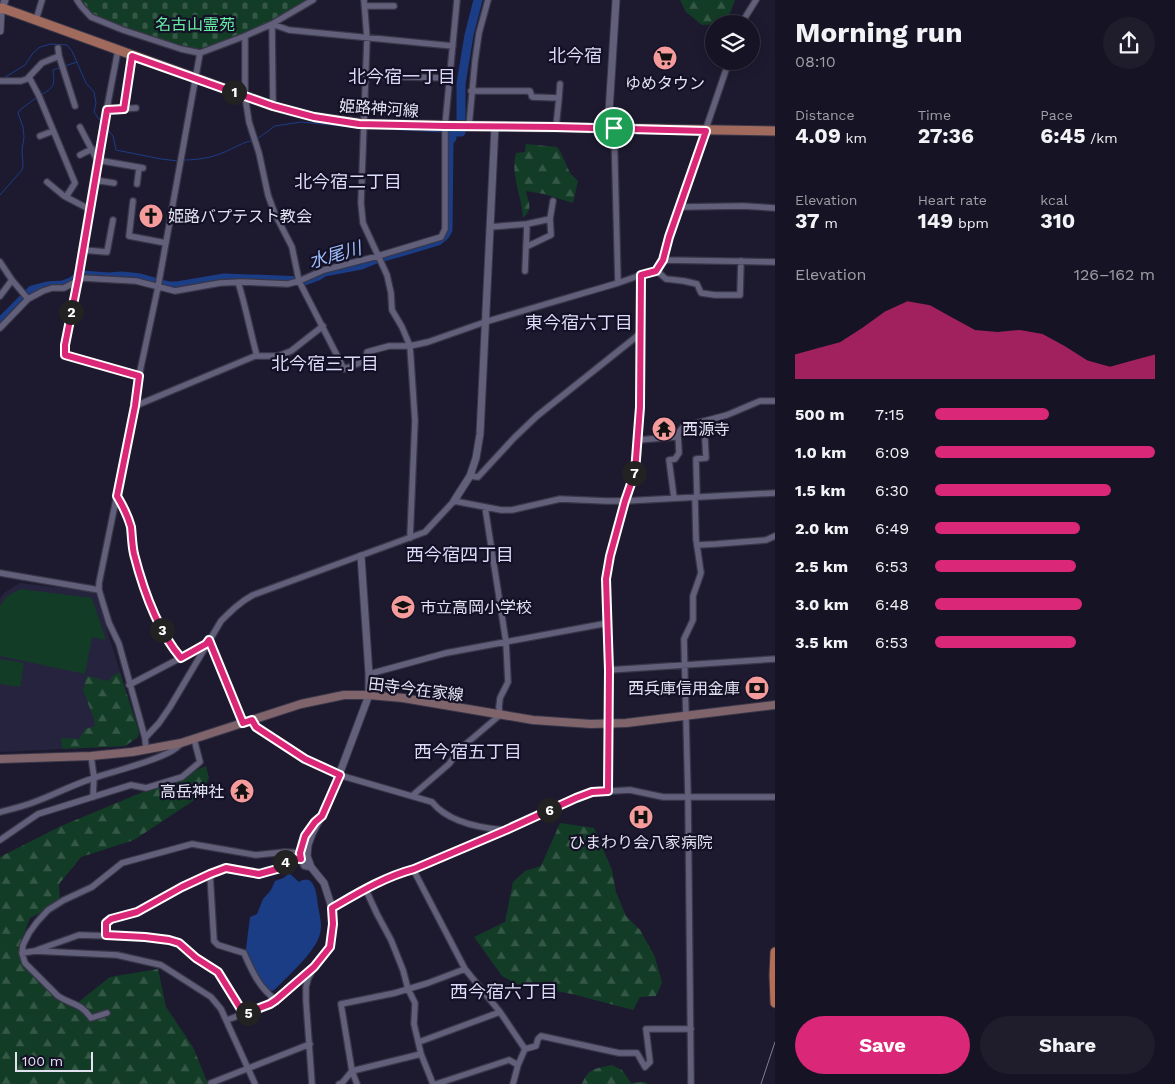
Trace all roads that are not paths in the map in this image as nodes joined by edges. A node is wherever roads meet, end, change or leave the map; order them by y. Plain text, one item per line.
1 (42, 0) edge
2 (77, 0) edge
3 (314, 0) edge
4 (457, 0) edge
5 (488, 0) edge
6 (616, 0) edge
7 (756, 0) edge
8 (364, 3) edge
9 (394, 6) dead end
10 (1, 8) edge
11 (747, 15) edge
12 (36, 20) junction
13 (272, 24) junction
14 (0, 31) edge
15 (245, 36) junction
16 (367, 38) junction
17 (453, 46) junction
18 (58, 48) dead end
19 (118, 50) junction
20 (200, 53) junction
21 (59, 56) junction
22 (132, 56) junction
23 (726, 70) edge
24 (366, 76) junction
25 (29, 77) junction
26 (449, 78) junction
27 (196, 79) junction
28 (0, 81) edge
29 (560, 84) dead end
30 (472, 92) junction
31 (245, 96) junction
32 (559, 98) junction
33 (75, 106) dead end
34 (273, 106) junction
35 (136, 108) dead end
36 (124, 109) junction
37 (107, 110) junction
38 (365, 124) junction
39 (447, 126) junction
40 (468, 126) junction
41 (495, 126) junction
42 (80, 127) dead end
43 (556, 127) junction
44 (611, 128) junction
45 (54, 131) junction
46 (706, 131) junction
47 (775, 131) edge
48 (40, 136) dead end
49 (92, 149) junction
50 (80, 155) dead end
51 (98, 160) junction
52 (94, 180) junction
53 (47, 182) dead end
54 (114, 183) dead end
55 (137, 184) dead end
56 (66, 197) junction
57 (134, 201) dead end
58 (553, 202) dead end
59 (680, 207) junction
60 (775, 208) edge
61 (89, 209) junction
62 (550, 219) junction
63 (113, 220) dead end
64 (528, 224) junction
65 (490, 227) junction
66 (166, 242) junction
67 (526, 247) junction
68 (82, 250) junction
69 (379, 258) junction
70 (663, 260) junction
71 (741, 261) junction
72 (0, 262) edge
73 (775, 262) edge
74 (525, 271) dead end
75 (656, 271) junction
76 (641, 275) junction
77 (12, 280) junction
78 (78, 280) junction
79 (299, 281) junction
80 (238, 282) junction
81 (618, 283) junction
82 (158, 287) junction
83 (0, 296) edge
84 (26, 296) junction
85 (485, 322) junction
86 (323, 326) junction
87 (0, 328) edge
88 (641, 333) junction
89 (410, 346) junction
90 (257, 356) junction
91 (139, 376) junction
92 (775, 401) edge
93 (135, 406) junction
94 (704, 422) junction
95 (678, 433) junction
96 (638, 440) junction
97 (470, 476) junction
98 (775, 493) edge
99 (117, 496) junction
100 (696, 497) junction
101 (674, 498) junction
102 (454, 501) junction
103 (625, 501) junction
104 (485, 507) junction
105 (775, 536) edge
106 (410, 538) junction
107 (698, 545) junction
108 (361, 556) junction
109 (0, 573) edge
110 (99, 590) junction
111 (608, 623) junction
112 (208, 642) junction
113 (506, 642) junction
114 (181, 658) junction
115 (775, 659) edge
116 (686, 665) junction
117 (609, 670) junction
118 (369, 674) junction
119 (130, 684) junction
120 (368, 695) junction
121 (775, 705) edge
122 (500, 715) junction
123 (686, 716) junction
124 (252, 720) junction
125 (243, 723) junction
126 (609, 723) junction
127 (145, 738) junction
128 (194, 739) junction
129 (181, 743) junction
130 (146, 749) junction
131 (91, 756) junction
132 (0, 759) edge
133 (340, 775) junction
134 (94, 778) junction
135 (608, 791) junction
136 (413, 795) junction
137 (93, 797) junction
138 (688, 797) junction
139 (775, 797) edge
140 (0, 812) edge
141 (322, 816) junction
142 (506, 830) junction
143 (0, 840) edge
144 (300, 856) junction
145 (312, 867) junction
146 (414, 869) junction
147 (210, 874) junction
148 (365, 888) junction
149 (332, 908) junction
150 (106, 935) junction
151 (35, 951) junction
152 (775, 952) edge
153 (22, 953) junction
154 (314, 967) junction
155 (465, 969) junction
156 (408, 989) junction
157 (276, 1000) junction
158 (775, 1003) edge
159 (500, 1012) junction
160 (106, 1014) dead end
161 (244, 1014) junction
162 (227, 1020) junction
163 (690, 1029) junction
164 (419, 1042) junction
165 (310, 1044) junction
166 (525, 1049) junction
167 (422, 1054) junction
168 (518, 1065) junction
169 (249, 1068) junction
170 (352, 1071) junction
171 (450, 1082) edge
172 (211, 1083) edge
173 (255, 1084) edge
174 (312, 1084) edge
175 (339, 1084) edge
176 (357, 1084) edge
177 (434, 1084) edge
178 (513, 1084) edge
179 (691, 1084) edge

1 - 12 street
2 - 20 street
3 - 13 street
4 - 17 street
5 - 30 street
6 - 44 street
7 - 11 street
8 - 9 street
8 - 16 street
10 - 12 main road, 姫路神河線
10 - 14 street
12 - 19 main road, 姫路神河線
13 - 15 street
13 - 16 street
13 - 34 street
15 - 20 street
15 - 31 street
16 - 17 street
16 - 24 street
17 - 26 street
18 - 21 street
19 - 22 main road, 姫路神河線
19 - 37 street
20 - 27 street
21 - 25 street
21 - 33 street
22 - 27 main road, 姫路神河線
22 - 36 street
23 - 46 street
24 - 26 street
24 - 38 street
25 - 28 street
25 - 45 street
26 - 39 street
27 - 31 main road, 姫路神河線
27 - 66 street
29 - 32 street
30 - 32 street
30 - 40 street
31 - 34 main road, 姫路神河線
31 - 79 street
32 - 43 street
34 - 38 main road, 姫路神河線
35 - 36 street
36 - 37 street
37 - 51 street
38 - 39 main road, 姫路神河線
38 - 69 street
39 - 40 main road, 姫路神河線
39 - 69 street
40 - 41 main road, 姫路神河線
41 - 43 main road, 姫路神河線
41 - 65 street
42 - 49 street
43 - 44 main road, 姫路神河線
44 - 46 main road, 姫路神河線
44 - 81 street
45 - 48 street
45 - 56 street
46 - 47 main road, 姫路神河線
46 - 59 street
49 - 50 street
49 - 51 street
51 - 52 street
51 - 55 street
52 - 54 street
52 - 61 street
53 - 56 street
56 - 61 street
57 - 66 street
58 - 62 street
59 - 60 street
59 - 70 street
61 - 68 street
62 - 64 street
62 - 67 street
63 - 68 street
64 - 65 street
64 - 67 street
65 - 85 street
66 - 82 street
67 - 74 street
68 - 78 street
69 - 79 street
69 - 89 street
70 - 71 street
70 - 75 street
71 - 73 street
71 - 75 street
72 - 77 street
75 - 76 street
76 - 81 street
76 - 88 street
77 - 83 street
77 - 84 street
78 - 82 street
78 - 84 street
78 - 91 street
79 - 80 street
79 - 86 street
80 - 82 street
80 - 90 street
81 - 85 street
82 - 91 street
84 - 87 street
85 - 89 street
85 - 97 street
86 - 89 street
86 - 90 street
88 - 96 street
88 - 97 street
89 - 106 street
90 - 93 street
91 - 93 street
92 - 94 street
93 - 99 street
94 - 95 street
94 - 100 street
95 - 96 street
95 - 101 street
96 - 103 street
97 - 102 street
98 - 100 street
99 - 110 street
99 - 114 street
100 - 101 street
100 - 107 street
101 - 103 street
102 - 104 street
102 - 106 street
103 - 104 street
103 - 111 street
104 - 113 street
105 - 107 street
106 - 108 street
107 - 116 street
108 - 112 street
108 - 118 street
109 - 110 street
110 - 119 street
111 - 113 street
111 - 117 street
112 - 114 street
112 - 125 street
112 - 127 street
113 - 118 street
113 - 122 street
114 - 119 street
115 - 116 street
116 - 117 street
116 - 123 street
117 - 126 street
118 - 120 street
119 - 127 street
120 - 122 main road, 田寺今在家線
120 - 124 main road, 田寺今在家線
120 - 133 street
121 - 123 main road, 田寺今在家線
122 - 126 main road, 田寺今在家線
122 - 136 street
123 - 126 main road, 田寺今在家線
123 - 138 street
124 - 125 main road, 田寺今在家線
124 - 133 street
125 - 128 main road, 田寺今在家線
126 - 135 street
127 - 130 street
128 - 129 main road, 田寺今在家線
128 - 137 street
129 - 130 main road, 田寺今在家線
129 - 134 street
130 - 131 main road, 田寺今在家線
131 - 132 main road, 田寺今在家線
131 - 134 street
133 - 136 street
133 - 141 street
134 - 137 street
134 - 140 street
135 - 138 street
135 - 142 street
136 - 142 street
137 - 143 street
138 - 139 street
138 - 163 street
141 - 144 street
141 - 145 street
142 - 146 street
144 - 145 street
144 - 147 street
144 - 153 street
145 - 149 street
146 - 148 street
146 - 155 street
147 - 150 street
147 - 157 street
148 - 149 street
148 - 156 street
149 - 154 street
150 - 151 street
150 - 161 street
151 - 153 street
151 - 162 street
152 - 158 highway
153 - 160 street
154 - 157 street
154 - 165 street
155 - 156 street
155 - 159 street
156 - 164 street
156 - 170 street
157 - 161 street
159 - 164 street
159 - 166 street
161 - 162 street
162 - 169 street
163 - 166 street
163 - 179 street
164 - 167 street
165 - 169 street
165 - 174 street
166 - 168 street
167 - 170 street
167 - 177 street
168 - 171 street
168 - 178 street
169 - 172 street
169 - 173 street
170 - 175 street
170 - 176 street
171 - 177 street

